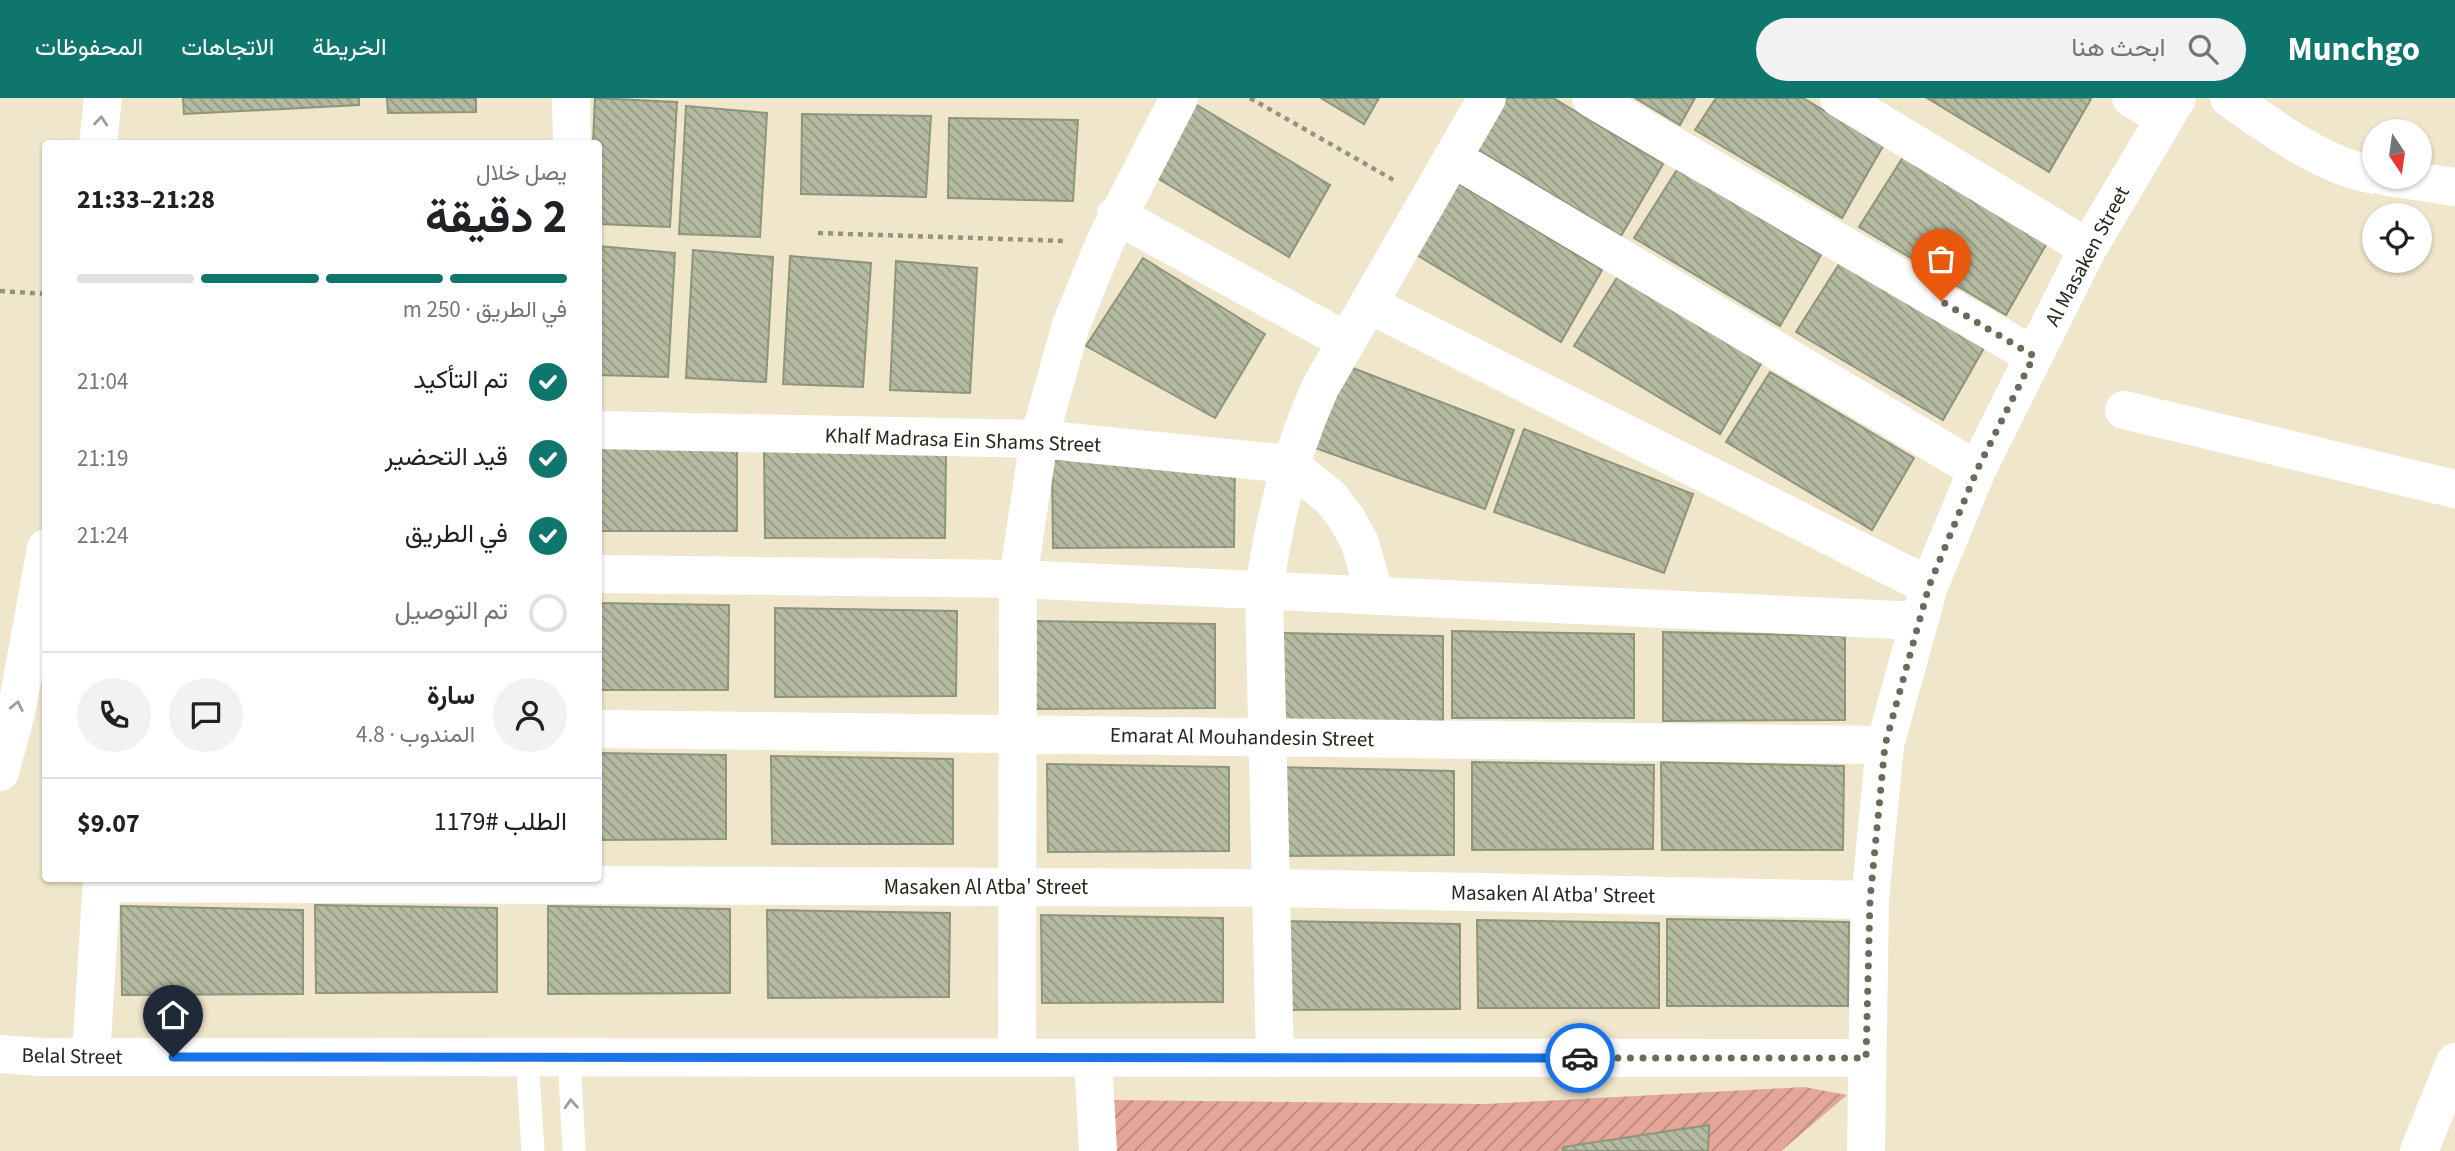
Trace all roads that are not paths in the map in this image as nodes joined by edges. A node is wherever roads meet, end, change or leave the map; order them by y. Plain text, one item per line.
1 (103, 98) edge
2 (571, 98) edge
3 (1179, 98) edge
4 (1487, 98) edge
5 (1591, 98) edge
6 (1839, 98) edge
7 (2131, 98) edge
8 (2229, 98) edge
9 (1876, 108) edge
10 (2171, 108) edge
11 (99, 140) edge
12 (572, 140) edge
13 (1453, 158) junction
14 (2362, 173) edge
15 (2432, 184) edge
16 (2455, 187) edge
17 (1110, 229) junction
18 (2088, 248) junction
19 (1368, 304) junction
20 (1346, 341) junction
21 (2034, 356) junction
22 (2124, 410) dead end
23 (602, 430) edge
24 (1039, 439) junction
25 (1289, 464) junction
26 (1977, 470) junction
27 (2455, 489) edge
28 (42, 570) edge
29 (602, 574) edge
30 (1018, 579) junction
31 (1264, 593) junction
32 (1375, 596) junction
33 (1924, 604) junction
34 (602, 729) edge
35 (1018, 734) junction
36 (1268, 738) junction
37 (1885, 745) junction
38 (0, 772) edge
39 (102, 882) edge
40 (255, 882) edge
41 (1018, 887) junction
42 (1271, 888) junction
43 (1870, 900) junction
44 (0, 1055) edge
45 (91, 1057) junction
46 (527, 1057) junction
47 (569, 1057) junction
48 (1017, 1057) junction
49 (1093, 1058) junction
50 (1275, 1058) junction
51 (1866, 1058) junction
52 (2455, 1062) edge
53 (533, 1151) edge
54 (574, 1151) edge
55 (1098, 1151) edge
56 (1866, 1151) edge
57 (2419, 1151) edge

11 -> 1 street
2 - 12 street
3 - 17 street
4 - 13 street
5 - 21 street
6 - 9 street
7 - 10 street
8 - 14 street
9 - 18 street
10 - 18 street, Al Masaken Street
13 - 19 street
13 - 26 street
15 - 16 street
17 - 20 street
17 - 24 street
18 - 21 street, Al Masaken Street
19 - 20 street
19 - 33 street
20 - 25 street
21 - 26 street, Al Masaken Street
22 - 27 street
23 - 24 street, Khalf Madrasa Ein Shams Street
24 - 25 street, Khalf Madrasa Ein Shams Street
24 - 30 street
25 - 31 street
25 - 32 street
26 - 33 street, Al Masaken Street
38 -> 28 street
29 - 30 street
30 - 31 street
30 - 35 street
31 - 32 street
31 - 36 street
32 - 33 street
33 - 37 street, Al Masaken Street
34 - 35 street, Emarat Al Mouhandesin Street
35 - 36 street, Emarat Al Mouhandesin Street
35 - 41 street
36 - 37 street, Emarat Al Mouhandesin Street
36 - 42 street
37 - 43 street, Al Masaken Street
39 - 45 street
40 - 41 street, Masaken Al Atba' Street
41 - 42 street, Masaken Al Atba' Street
41 - 48 street
42 - 43 street, Masaken Al Atba' Street
42 - 50 street
43 - 51 street, Al Masaken Street
44 - 45 street, Belal Street
45 - 46 street, Belal Street
46 - 47 street, Belal Street
46 - 53 lane
47 - 48 street, Belal Street
54 -> 47 lane
48 - 49 street, Belal Street
49 - 50 street, Belal Street
49 - 55 street
50 - 51 street, Belal Street
51 - 56 street, Al Masaken Street
52 - 57 street

